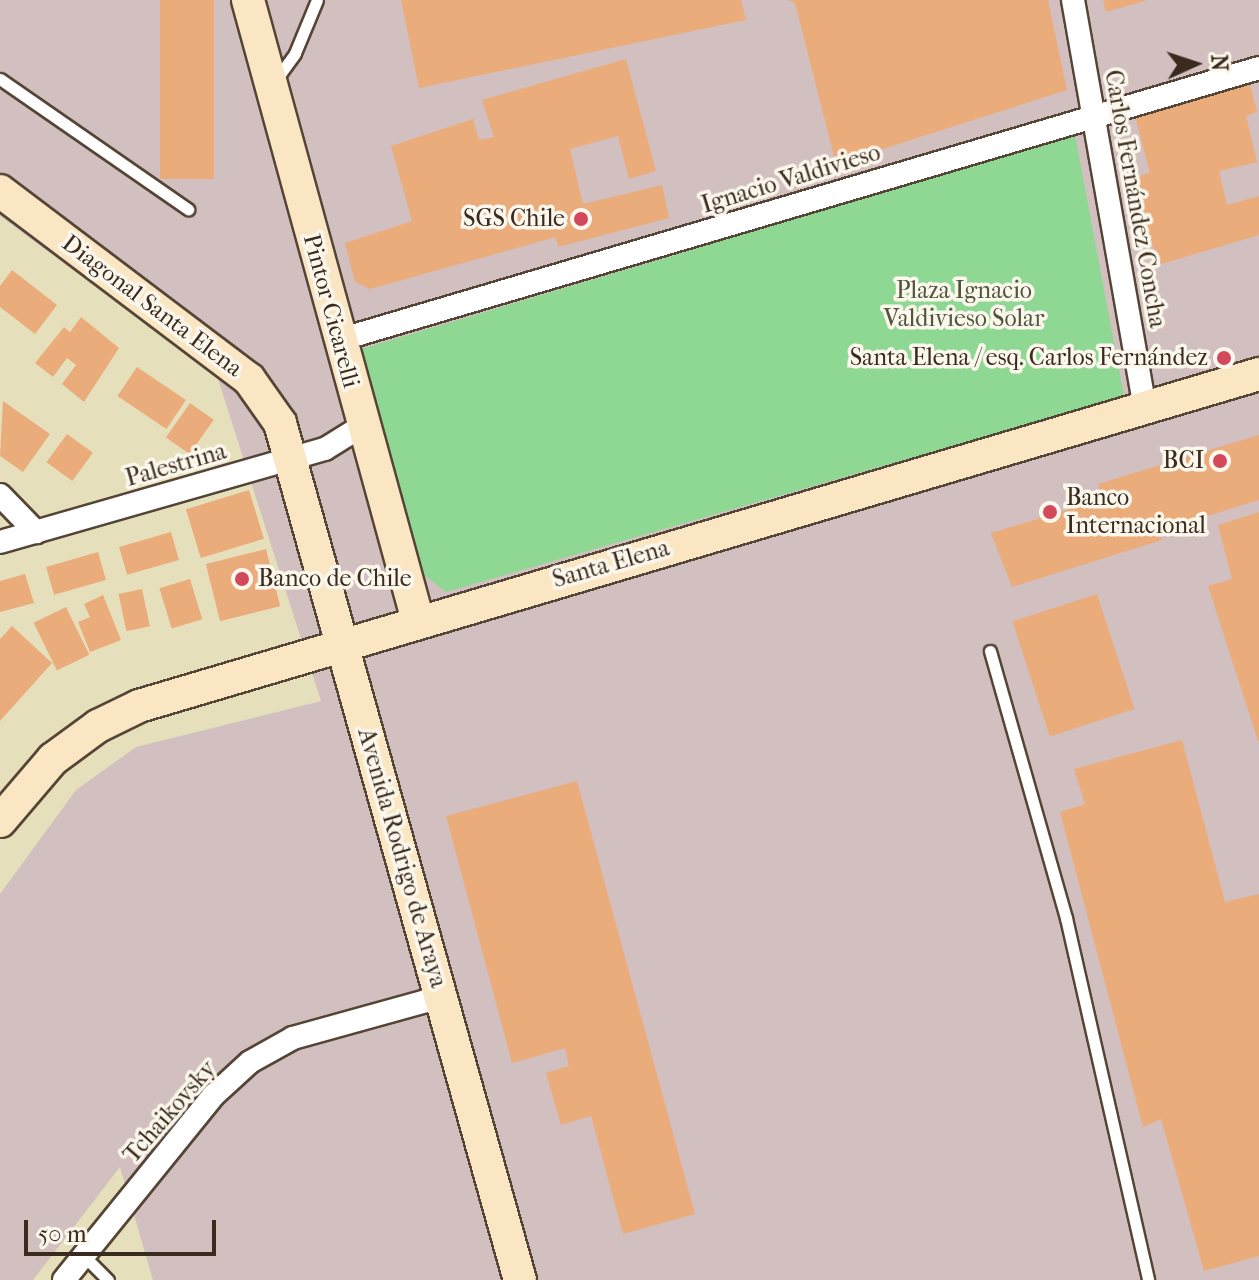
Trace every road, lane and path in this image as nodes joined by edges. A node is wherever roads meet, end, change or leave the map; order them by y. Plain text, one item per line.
1 (248, 0) edge
2 (317, 0) edge
3 (1073, 0) edge
4 (1259, 68) edge
5 (0, 79) edge
6 (271, 85) junction
7 (1093, 115) junction
8 (0, 191) edge
9 (188, 209) dead end
10 (339, 340) junction
11 (1259, 374) edge
12 (1145, 407) junction
13 (362, 426) junction
14 (289, 447) junction
15 (0, 495) edge
16 (36, 532) junction
17 (0, 542) edge
18 (418, 621) junction
19 (343, 643) junction
20 (990, 651) dead end
21 (0, 821) edge
22 (441, 997) junction
23 (84, 1256) junction
24 (64, 1280) edge
25 (108, 1280) edge
26 (520, 1280) edge
27 (1148, 1280) edge

1 - 6 main road, Pintor Cicarelli
2 - 6 lane
3 - 7 street, Carlos Fernández Concha
4 - 7 street, Ignacio Valdivieso
5 - 9 lane
6 - 10 main road, Pintor Cicarelli
7 - 10 street, Ignacio Valdivieso
7 - 12 street, Carlos Fernández Concha
8 - 14 main road, Diagonal Santa Elena
10 - 13 main road, Pintor Cicarelli
11 - 12 main road, Santa Elena
12 - 18 main road, Santa Elena
13 - 14 street, Palestrina
13 - 18 main road, Pintor Cicarelli
14 - 16 street, Palestrina
14 - 19 main road, Avenida Rodrigo de Araya
15 - 16 street
16 - 17 street, Palestrina
18 - 19 main road, Santa Elena
19 - 21 main road, Santa Elena
19 - 22 main road, Avenida Rodrigo de Araya
20 - 27 lane
22 - 23 street, Tchaikovsky
22 - 26 main road, Avenida Rodrigo de Araya
23 - 24 street, Tchaikovsky
23 - 25 lane

